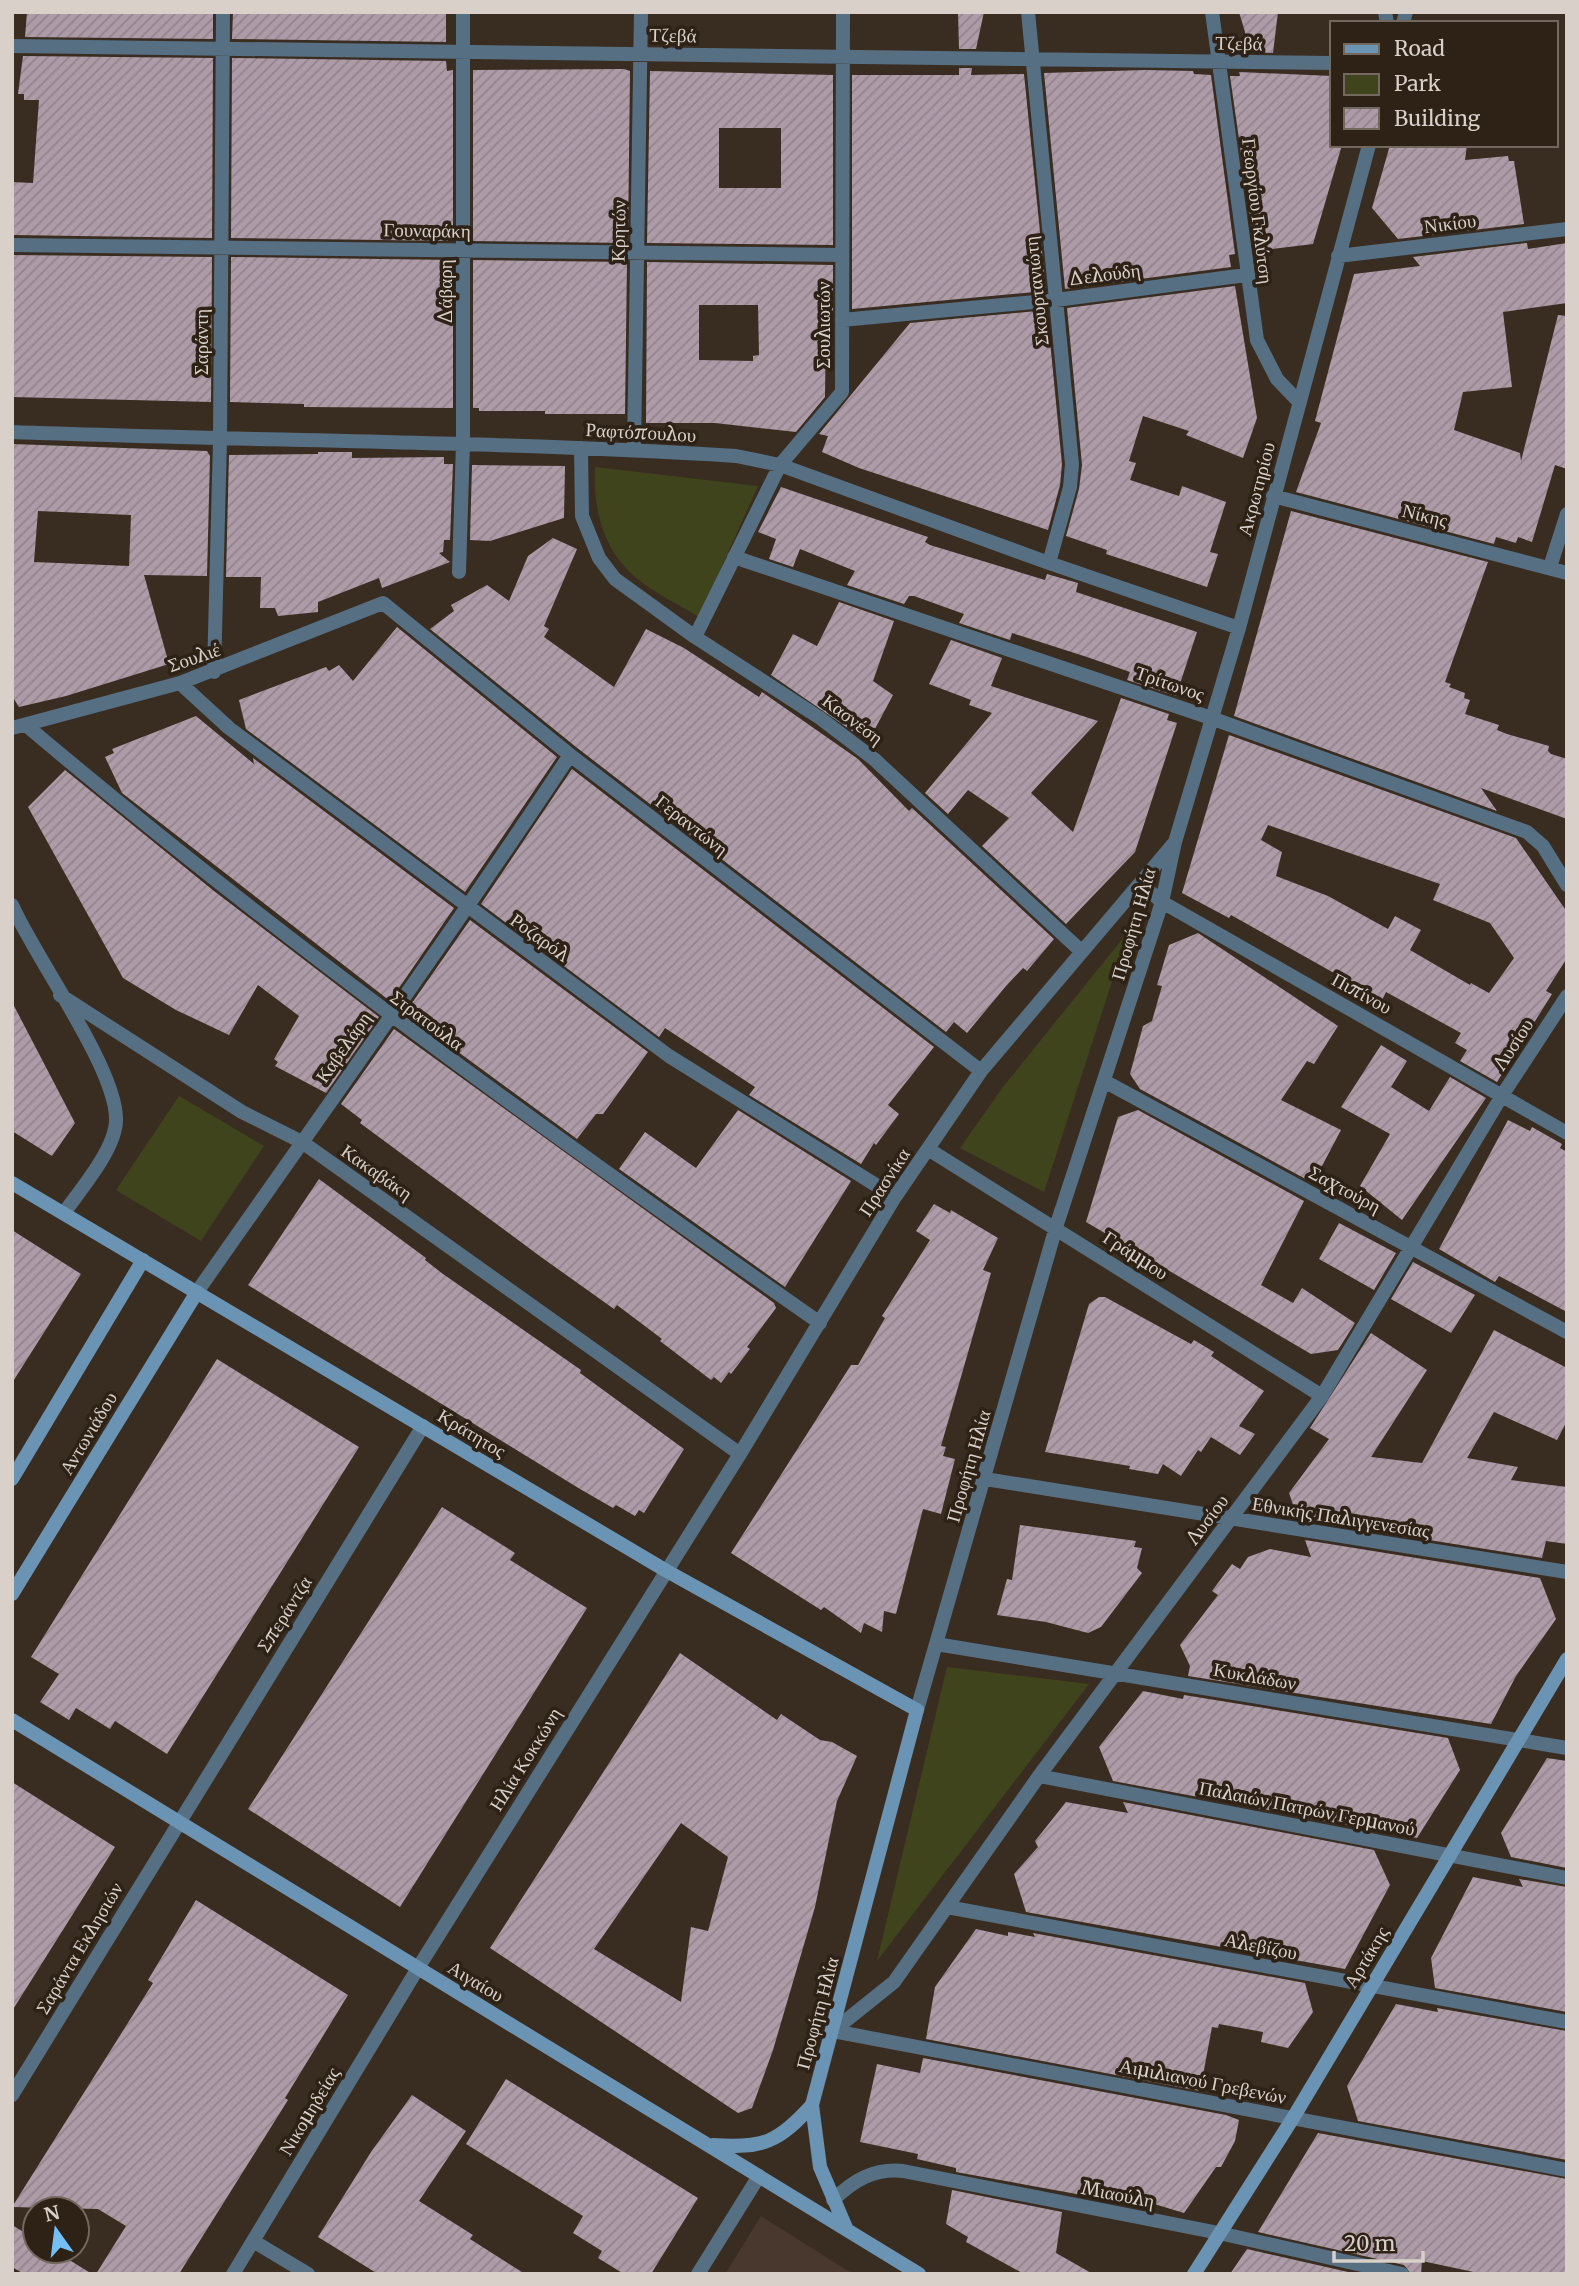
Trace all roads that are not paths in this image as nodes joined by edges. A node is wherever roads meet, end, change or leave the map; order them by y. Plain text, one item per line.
1 (223, 12) edge
2 (463, 12) edge
3 (641, 12) edge
4 (843, 12) edge
5 (1028, 12) edge
6 (1212, 12) edge
7 (12, 46) edge
8 (222, 49) junction
9 (463, 52) junction
10 (640, 54) junction
11 (843, 57) junction
12 (1032, 59) junction
13 (1219, 62) junction
14 (1330, 63) edge
15 (1368, 147) edge
16 (1567, 229) edge
17 (12, 245) edge
18 (221, 246) junction
19 (464, 250) junction
20 (637, 251) junction
21 (842, 255) junction
22 (1338, 256) junction
23 (1246, 275) junction
24 (1056, 300) junction
25 (842, 320) junction
26 (1299, 402) junction
27 (12, 432) edge
28 (220, 440) junction
29 (463, 443) junction
30 (581, 448) junction
31 (634, 450) junction
32 (780, 465) junction
33 (1273, 496) junction
34 (1567, 514) edge
35 (734, 557) junction
36 (1049, 564) junction
37 (1550, 567) junction
38 (459, 572) dead end
39 (1567, 573) edge
40 (383, 603) joint
41 (1239, 628) junction
42 (695, 637) junction
43 (214, 672) junction
44 (180, 683) junction
45 (1211, 718) junction
46 (20, 727) edge
47 (570, 755) junction
48 (1175, 842) junction
49 (1141, 884) junction
50 (1567, 885) edge
51 (1162, 902) junction
52 (13, 907) edge
53 (468, 908) junction
54 (1081, 951) junction
55 (60, 996) junction
56 (1567, 996) edge
57 (388, 1016) junction
58 (981, 1071) junction
59 (1104, 1082) junction
60 (1503, 1094) junction
61 (1567, 1133) edge
62 (302, 1142) junction
63 (928, 1149) junction
64 (12, 1183) edge
65 (895, 1197) junction
66 (64, 1213) junction
67 (1056, 1227) junction
68 (1411, 1246) junction
69 (143, 1260) junction
70 (197, 1292) junction
71 (820, 1322) junction
72 (1567, 1332) edge
73 (1322, 1396) junction
74 (423, 1426) junction
75 (740, 1454) junction
76 (12, 1479) edge
77 (985, 1479) junction
78 (1231, 1518) junction
79 (665, 1570) junction
80 (1567, 1572) edge
81 (12, 1594) edge
82 (936, 1644) junction
83 (1567, 1659) edge
84 (1117, 1672) junction
85 (917, 1710) junction
86 (12, 1720) edge
87 (1518, 1740) junction
88 (1567, 1748) edge
89 (1039, 1776) junction
90 (178, 1821) junction
91 (1449, 1855) junction
92 (1567, 1878) edge
93 (947, 1907) junction
94 (418, 1968) junction
95 (1371, 1986) junction
96 (1567, 2022) edge
97 (833, 2031) junction
98 (12, 2095) edge
99 (812, 2105) junction
100 (1293, 2118) junction
101 (709, 2145) junction
102 (1567, 2170) edge
103 (759, 2176) junction
104 (833, 2200) junction
105 (847, 2230) junction
106 (1219, 2233) junction
107 (253, 2241) junction
108 (233, 2274) edge
109 (308, 2274) edge
110 (698, 2274) edge
111 (919, 2274) edge
112 (1194, 2274) edge
113 (1402, 2274) edge

1 - 8 street, Σαράντη
2 - 9 street, Δάβαρη
3 - 10 street, Κρητών
4 - 11 street, Σουλιωτών
5 - 12 street, Σκουρτανιώτη
6 - 13 street, Γεωργίου Γκλύτση
7 - 8 street, Τζεβά
8 - 9 street, Τζεβά
8 - 18 street, Σαράντη
9 - 10 street, Τζεβά
9 - 19 street, Δάβαρη
10 - 11 street, Τζεβά
10 - 20 street, Κρητών
11 - 12 street, Τζεβά
11 - 21 street, Σουλιωτών
12 - 13 street, Τζεβά
12 - 24 street, Σκουρτανιώτη
13 - 14 street, Τζεβά
13 - 23 street, Γεωργίου Γκλύτση
15 - 22 street, Ακρωτηρίου
16 - 22 street, Νικίου
17 - 18 street, Γουναράκη
18 - 19 street, Γουναράκη
18 - 28 street, Σαράντη
19 - 20 street, Γουναράκη
19 - 29 street, Δάβαρη
20 - 21 street, Γουναράκη
20 - 31 street, Κρητών
21 - 25 street, Σουλιωτών
22 - 26 street, Ακρωτηρίου
23 - 24 street, Δελούδη
23 - 26 street, Γεωργίου Γκλύτση
24 - 25 street, Δελούδη
24 - 36 street, Σκουρτανιώτη
25 - 32 street, Σουλιωτών
26 - 33 street, Ακρωτηρίου
27 - 28 street, Ραφτόπουλου
28 - 29 street, Ραφτόπουλου
28 - 43 street, Σαράντη
29 - 30 street, Ραφτόπουλου
29 - 38 street, Δάβαρη
30 - 31 street, Ραφτόπουλου
30 - 42 street, Κασνέση
31 - 32 street, Ραφτόπουλου
32 - 35 street, Σουλιωτών
32 - 36 street, Ραφτόπουλου
33 - 37 street, Νίκης
33 - 41 street, Ακρωτηρίου
34 - 37 street
35 - 42 street, Σουλιωτών
35 - 45 street, Τρίτωνος
36 - 41 street, Ραφτόπουλου
37 - 39 street, Νίκης
40 - 43 street, Σουλιέ
40 - 47 street, Γεραντώνη
41 - 45 street, Ακρωτηρίου
42 - 54 street, Κασνέση
43 - 44 street, Σουλιέ
44 - 46 street, Σουλιέ
44 - 53 street, Ροζαρόλ
45 - 48 street, Ακρωτηρίου
45 - 50 street, Τρίτωνος
46 - 57 street, Στρατούλα
47 - 53 street, Καβελάρη
47 - 58 street, Γεραντώνη
48 - 49 street, Πρασνίκα
48 - 51 street, Προφήτη Ηλία
49 - 51 street, Πιπίνου
49 - 54 street, Πρασνίκα
51 - 59 street, Προφήτη Ηλία
51 - 60 street, Πιπίνου
52 - 55 street, Κακαβάκη
53 - 57 street, Καβελάρη
53 - 65 street, Ροζαρόλ
54 - 58 street, Πρασνίκα
55 - 62 street, Κακαβάκη
55 - 66 street
56 - 60 street, Λυσίου
57 - 62 street, Καβελάρη
57 - 71 street, Στρατούλα
58 - 63 street, Πρασνίκα
59 - 67 street, Προφήτη Ηλία
59 - 68 street, Σαχτούρη
60 - 61 street, Πιπίνου
60 - 68 street, Λυσίου
62 - 70 street, Καβελάρη
62 - 75 street, Κακαβάκη
63 - 65 street, Πρασνίκα
63 - 67 street, Γράμμου
64 - 66 street, Κράτητος
65 - 71 street, Πρασνίκα
66 - 69 street, Κράτητος
67 - 73 street, Γράμμου
67 - 77 street, Προφήτη Ηλία
68 - 72 street, Σαχτούρη
68 - 73 street, Λυσίου
69 - 70 street, Κράτητος
69 - 76 street
70 - 74 street, Κράτητος
70 - 81 street, Αντωνιάδου
71 - 75 street, Πρασνίκα
73 - 78 street, Λυσίου
74 - 79 street, Κράτητος
74 - 90 street, Σπεράντζα
75 - 79 street, Πρασνίκα
77 - 78 street, Εθνικής Παλιγγενεσίας
77 - 82 street, Προφήτη Ηλία
78 - 80 street, Εθνικής Παλιγγενεσίας
78 - 84 street, Λυσίου
79 - 85 street, Κράτητος
79 - 94 street, Ηλία Κοκκώνη
82 - 84 street, Κυκλάδων
82 - 85 street, Προφήτη Ηλία
83 - 87 street, Αρτάκης
84 - 87 street, Κυκλάδων
84 - 89 street, Λυσίου
85 - 97 street, Προφήτη Ηλία
86 - 90 street, Αιγαίου
87 - 88 street, Κυκλάδων
87 - 91 street, Αρτάκης
89 - 91 street, Παλαιών Πατρών Γερμανού
89 - 93 street, Λυσίου
90 - 94 street, Αιγαίου
90 - 98 street, Σαράντα Εκλησιών
91 - 92 street, Παλαιών Πατρών Γερμανού
91 - 95 street, Αρτάκης
93 - 95 street, Αλεβίζου
93 - 97 street, Λυσίου
94 - 101 street, Αιγαίου
94 - 107 street, Νικομηδείας
95 - 96 street, Αλεβίζου
95 - 100 street, Αρτάκης
97 - 99 street, Προφήτη Ηλία
97 - 100 street, Αιμιλιανού Γρεβενών
99 - 101 street, Προφήτη Ηλία
99 - 104 street, Προφήτη Ηλία
100 - 102 street, Αιμιλιανού Γρεβενών
100 - 106 street, Αρτάκης
101 - 103 street, Αιγαίου
103 - 105 street, Αιγαίου
103 - 110 street
104 - 105 street, Προφήτη Ηλία
104 - 106 street, Μιαούλη
105 - 111 street, Αιγαίου
106 - 112 street, Αρτάκης
106 - 113 street, Μιαούλη
107 - 108 street, Νικομηδείας
107 - 109 street

